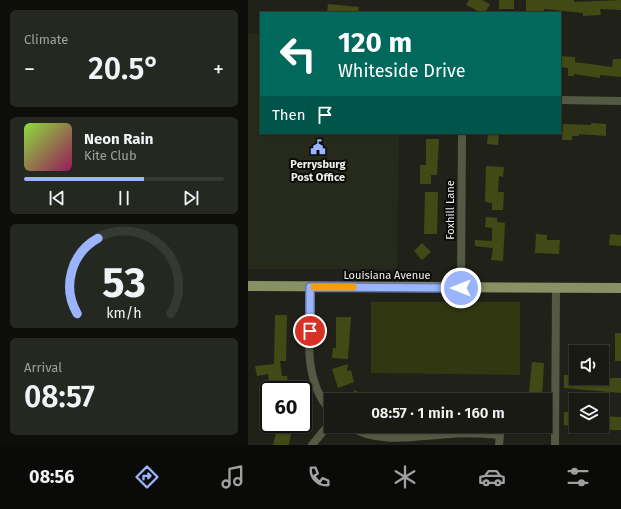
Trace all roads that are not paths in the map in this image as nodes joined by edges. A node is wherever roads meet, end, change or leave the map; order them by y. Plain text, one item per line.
1 (561, 100) edge
2 (621, 101) edge
3 (462, 134) edge
4 (248, 286) edge
5 (310, 287) junction
6 (461, 288) junction
7 (556, 288) junction
8 (621, 288) edge
9 (324, 400) edge
10 (324, 430) edge
11 (361, 433) edge
12 (312, 445) edge
13 (499, 445) edge
14 (555, 445) edge

1 - 2 street
3 - 6 street, Foxhill Lane
4 - 5 main road, Louisiana Avenue
5 - 6 main road, Louisiana Avenue
5 - 9 street
6 - 7 main road, Louisiana Avenue
7 - 8 main road, Louisiana Avenue
7 - 14 street
10 - 12 street
11 - 13 street

